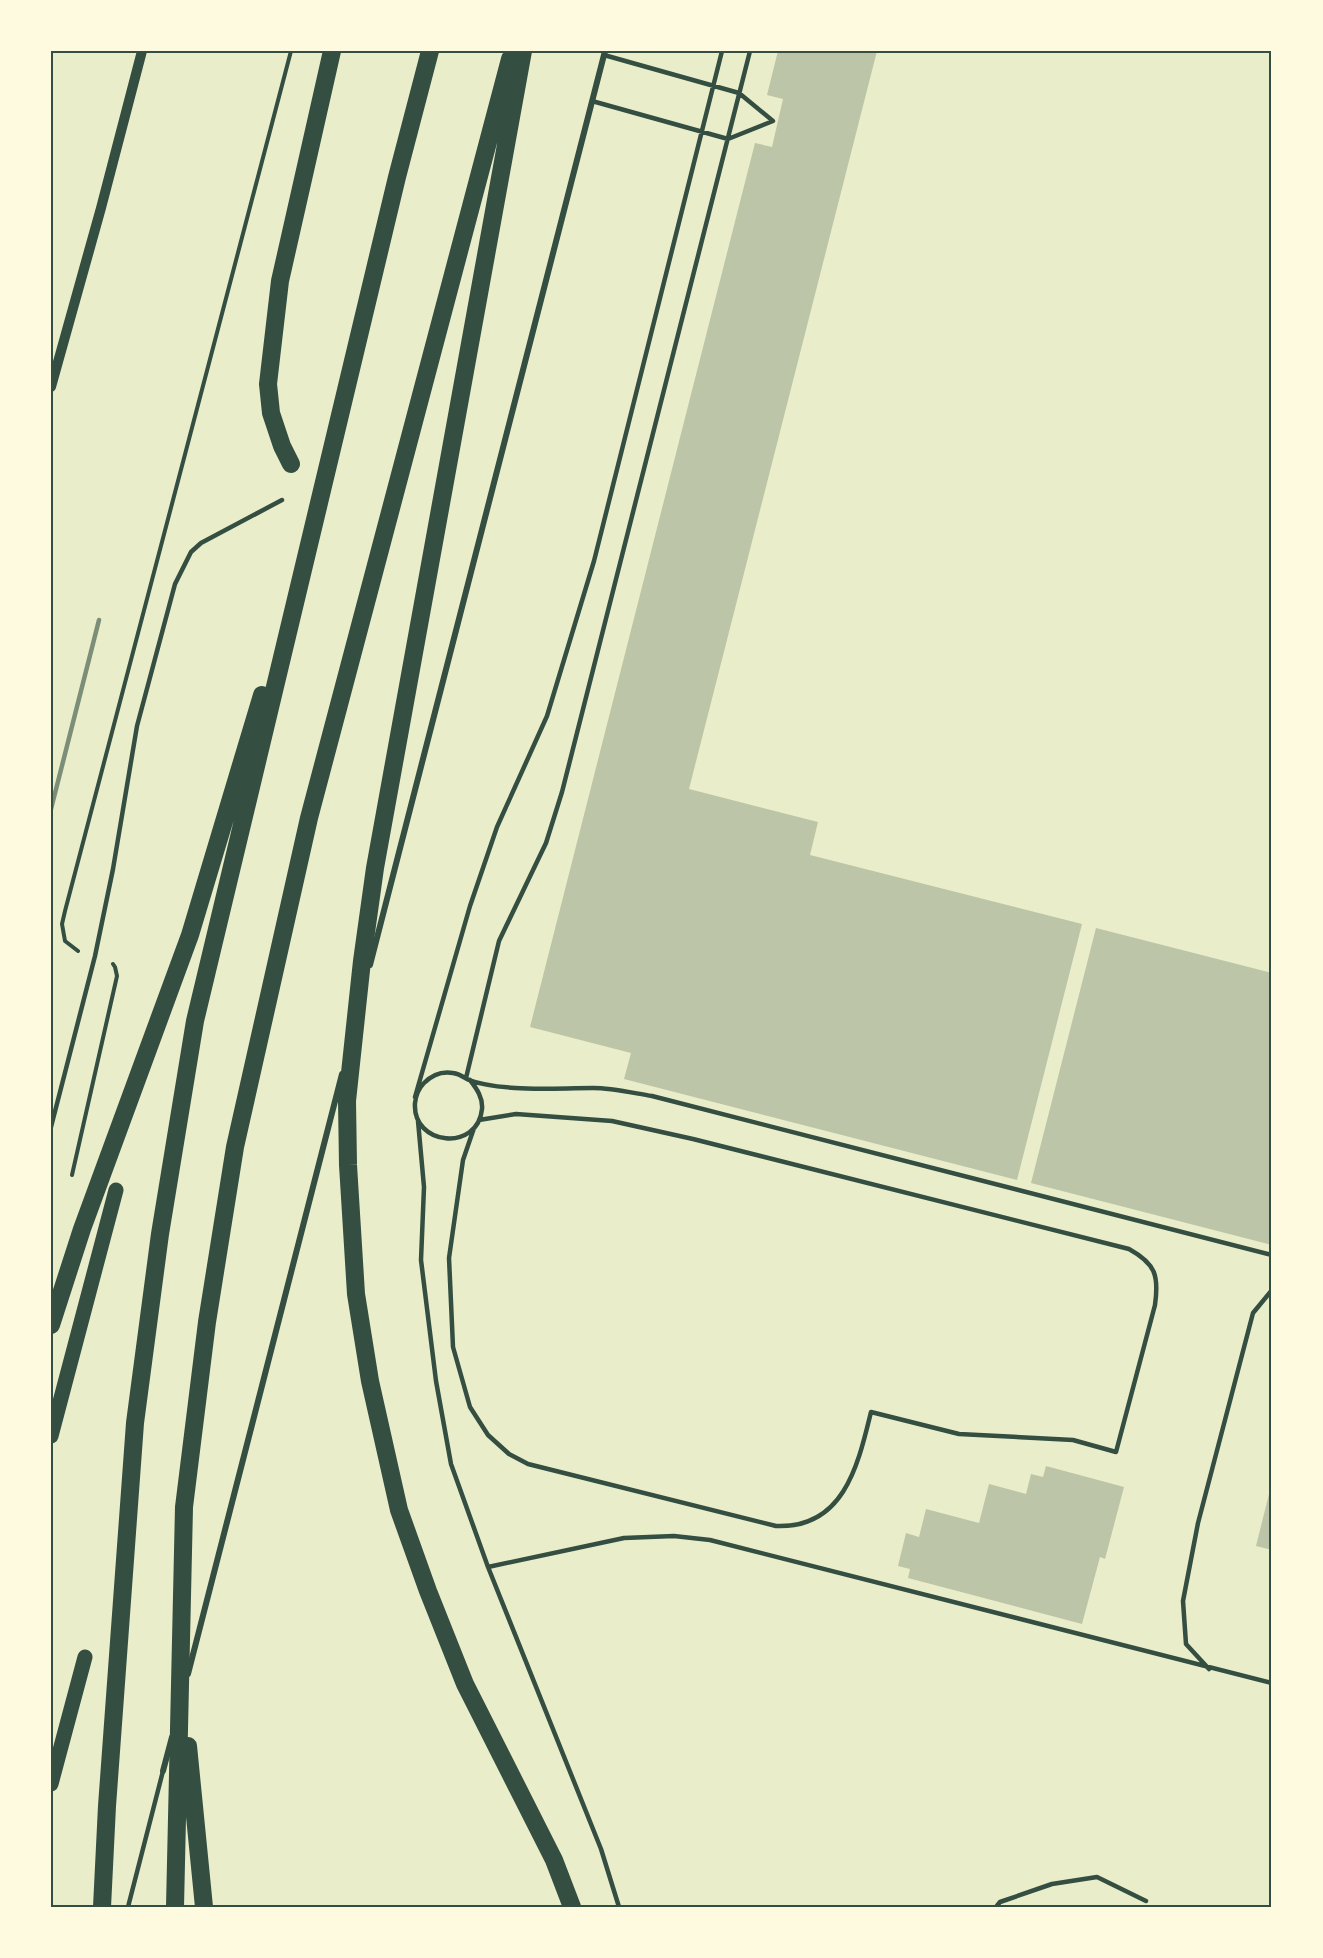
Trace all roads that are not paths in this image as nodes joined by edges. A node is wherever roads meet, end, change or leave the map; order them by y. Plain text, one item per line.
1 (142, 51) edge
2 (332, 51) edge
3 (430, 51) edge
4 (513, 51) edge
5 (523, 51) edge
6 (723, 51) edge
7 (750, 51) edge
8 (605, 53) edge
9 (714, 86) junction
10 (739, 93) junction
11 (592, 101) junction
12 (702, 132) junction
13 (728, 139) junction
14 (51, 387) edge
15 (291, 464) dead end
16 (282, 500) dead end
17 (320, 502) junction
18 (468, 1079) junction
19 (416, 1097) junction
20 (417, 1120) junction
21 (479, 1120) junction
22 (51, 1126) edge
23 (474, 1128) junction
24 (116, 1190) dead end
25 (1272, 1255) edge
26 (1272, 1290) edge
27 (51, 1325) edge
28 (51, 1436) edge
29 (488, 1567) junction
30 (85, 1658) dead end
31 (180, 1661) junction
32 (1209, 1669) junction
33 (1272, 1683) edge
34 (163, 1771) joint
35 (51, 1784) edge
36 (1146, 1901) dead end
37 (102, 1907) edge
38 (128, 1907) edge
39 (175, 1907) edge
40 (204, 1907) edge
41 (572, 1907) edge
42 (619, 1907) edge
43 (996, 1907) edge

1 - 14 street
2 - 15 highway
3 - 17 highway
4 - 31 highway
5 - 41 highway
6 - 9 lane
7 - 10 lane
8 - 9 lane
8 - 11 street
9 - 10 lane
9 - 12 lane
10 - 13 lane
10 - 13 lane
11 - 12 lane
11 - 34 street
12 - 13 lane
12 - 19 lane
13 - 18 lane
16 - 22 lane
17 - 27 highway
17 - 37 highway
18 - 19 lane
18 - 21 lane
18 - 25 lane
19 - 20 lane
20 - 23 lane
20 - 29 lane
21 - 23 lane
21 - 23 lane
24 - 28 main road
26 - 32 lane
29 - 32 lane
29 - 42 lane
30 - 35 main road
31 - 39 highway
31 - 40 highway
32 - 33 lane
34 - 38 lane
36 - 43 lane

